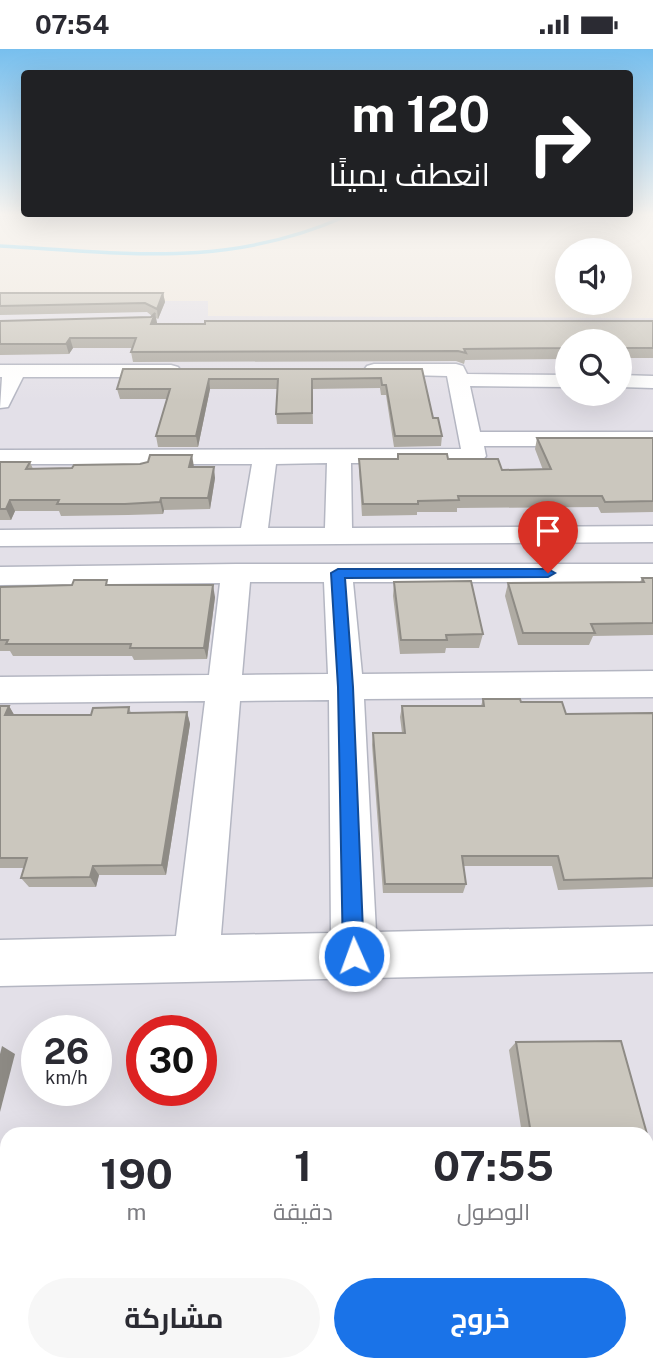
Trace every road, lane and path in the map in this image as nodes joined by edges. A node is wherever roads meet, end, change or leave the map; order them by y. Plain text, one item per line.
1 (349, 370) edge
2 (7, 371) edge
3 (189, 371) edge
4 (460, 380) junction
5 (555, 381) edge
6 (632, 381) edge
7 (653, 382) edge
8 (0, 402) edge
9 (471, 439) junction
10 (653, 439) edge
11 (0, 457) edge
12 (265, 457) junction
13 (339, 457) junction
14 (653, 534) edge
15 (338, 535) junction
16 (253, 536) junction
17 (0, 538) edge
18 (236, 573) junction
19 (338, 573) junction
20 (653, 573) edge
21 (0, 576) edge
22 (653, 684) edge
23 (346, 687) junction
24 (225, 688) junction
25 (0, 690) edge
26 (354, 956) junction
27 (650, 956) edge
28 (196, 959) junction
29 (0, 964) edge

1 - 4 street
2 - 3 street
2 - 8 street
4 - 5 street
4 - 9 street
6 - 7 street
9 - 10 street
9 - 13 street
11 - 12 street
12 - 13 street
12 - 16 street
13 - 15 street
14 - 15 street
15 - 16 street
16 - 17 street
18 - 19 street
18 - 21 street
18 - 24 street
19 - 20 street
19 - 23 street
22 - 23 street
23 - 24 street
23 - 26 street
24 - 25 street
24 - 28 street
26 - 27 street
26 - 28 street
28 - 29 street

